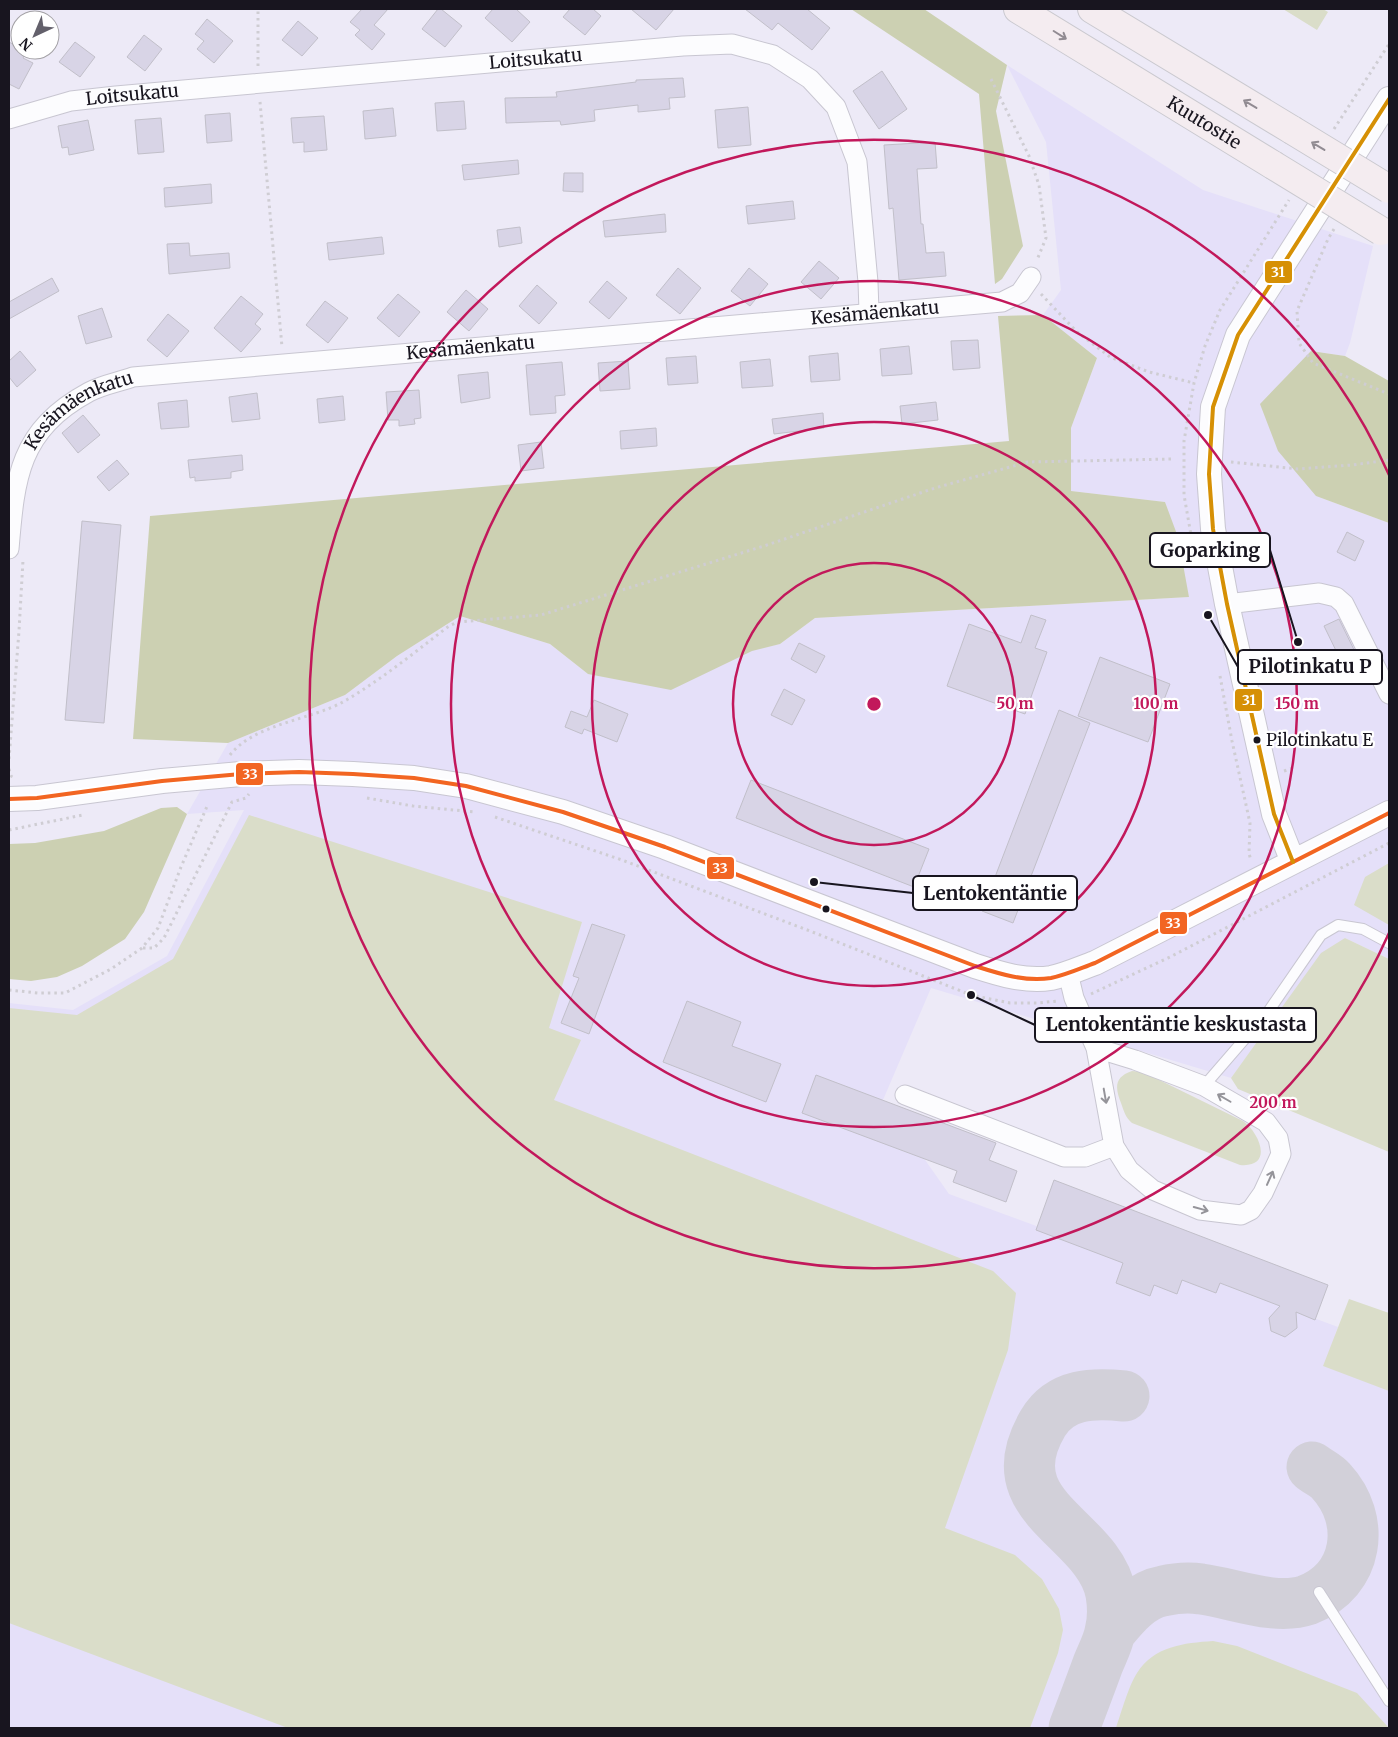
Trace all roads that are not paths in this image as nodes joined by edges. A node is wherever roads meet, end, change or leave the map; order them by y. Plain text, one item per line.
1 (1018, 9) edge
2 (1092, 9) edge
3 (1389, 99) edge
4 (9, 118) edge
5 (1389, 189) edge
6 (1385, 233) edge
7 (1030, 277) road end
8 (869, 312) junction
9 (16, 553) edge
10 (1227, 604) junction
11 (1389, 694) edge
12 (9, 799) edge
13 (1389, 813) edge
14 (1293, 862) junction
15 (1389, 943) edge
16 (1068, 973) junction
17 (1096, 1048) junction
18 (1204, 1086) junction
19 (905, 1095) dead end
20 (1114, 1146) junction
21 (1319, 1592) dead end
22 (1389, 1701) edge

1 -> 6 highway, Kuutostie, bridge
5 -> 2 highway, bridge
3 - 10 street
4 - 8 street, Loitsukatu
7 - 8 street, Kesämäenkatu
8 - 9 street, Kesämäenkatu
10 - 11 street
10 - 14 street
12 - 16 street
13 - 14 street
14 - 16 street
15 - 18 lane
16 - 17 street
17 - 18 street
17 -> 20 street
20 -> 18 street
19 - 20 street
21 - 22 lane

